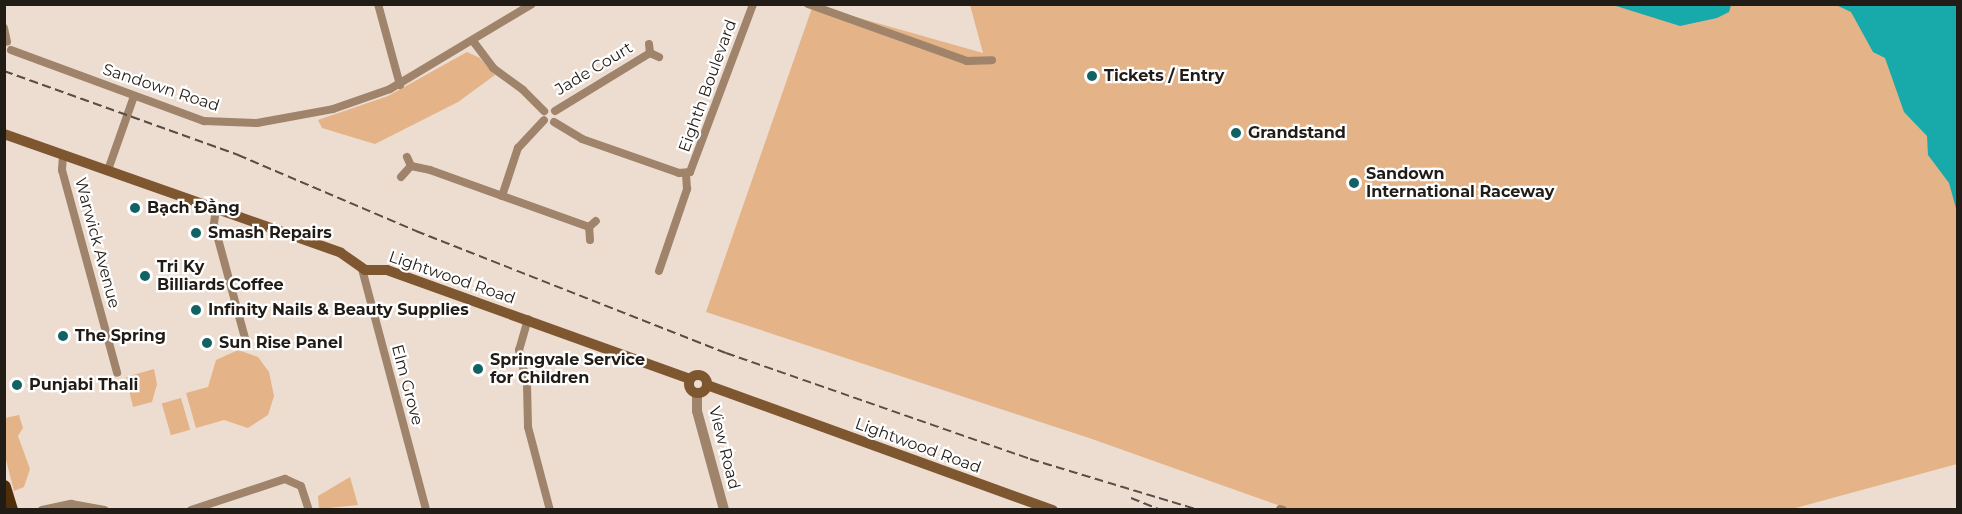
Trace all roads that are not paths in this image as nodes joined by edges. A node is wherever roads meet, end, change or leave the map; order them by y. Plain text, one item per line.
1 (378, 4) edge
2 (753, 4) edge
3 (808, 4) edge
4 (528, 5) edge
5 (4, 28) edge
6 (473, 41) junction
7 (7, 47) edge
8 (659, 57) dead end
9 (992, 60) dead end
10 (400, 85) junction
11 (134, 96) junction
12 (555, 111) junction
13 (544, 116) junction
14 (554, 122) junction
15 (4, 134) edge
16 (63, 155) junction
17 (407, 157) dead end
18 (411, 166) junction
19 (108, 170) junction
20 (686, 174) junction
21 (401, 177) dead end
22 (502, 196) junction
23 (216, 209) junction
24 (590, 240) dead end
25 (362, 269) junction
26 (659, 271) dead end
27 (528, 319) junction
28 (245, 338) dead end
29 (117, 373) dead end
30 (690, 379) junction
31 (707, 385) junction
32 (697, 393) junction
33 (4, 487) edge
34 (10, 510) edge
35 (42, 510) edge
36 (104, 510) edge
37 (191, 510) edge
38 (309, 510) edge
39 (426, 510) edge
40 (549, 510) edge
41 (724, 510) edge
42 (1053, 510) edge

1 - 10 street
2 - 20 street, Eighth Boulevard
3 - 9 street
4 - 6 street, Sandown Road
5 - 7 street
6 - 10 street, Sandown Road
6 - 13 street
7 - 11 street, Sandown Road
8 - 12 street, Jade Court
10 - 11 street, Sandown Road
11 - 19 street
12 - 13 street
12 - 14 street
13 - 14 street, Eighth Boulevard
13 - 22 street
14 - 20 street, Eighth Boulevard
15 - 16 main road, Lightwood Road
16 - 19 main road, Lightwood Road
16 - 29 street, Warwick Avenue
17 - 18 street
18 - 21 street
18 - 22 street
19 - 23 main road, Lightwood Road
20 - 26 street
22 - 24 street
23 - 25 main road, Lightwood Road
23 - 28 street
25 - 27 main road, Lightwood Road
25 - 39 street, Elm Grove
27 - 30 main road, Lightwood Road
27 - 40 street
30 - 31 main road, Lightwood Road
30 - 32 main road
31 - 32 main road
31 - 42 main road, Lightwood Road
32 - 41 street, View Road
33 - 34 highway
35 - 36 street
37 - 38 street

